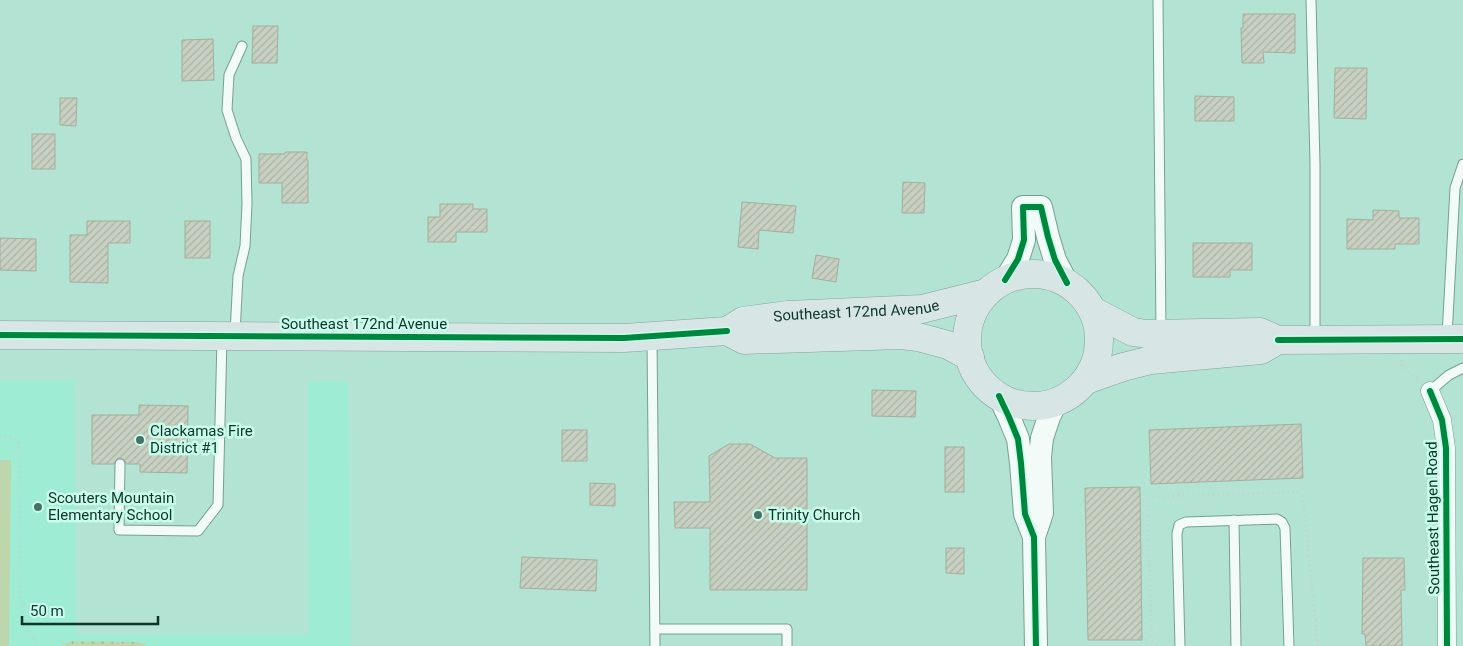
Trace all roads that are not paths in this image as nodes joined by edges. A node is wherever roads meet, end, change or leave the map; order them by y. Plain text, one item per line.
1 (1158, 0) edge
2 (1311, 0) edge
3 (242, 46) dead end
4 (1463, 164) edge
5 (1067, 282) junction
6 (996, 287) junction
7 (1093, 311) junction
8 (727, 332) junction
9 (1161, 334) junction
10 (0, 335) edge
11 (229, 335) junction
12 (652, 336) junction
13 (1455, 339) edge
14 (1278, 340) junction
15 (1315, 340) junction
16 (970, 357) junction
17 (1463, 368) edge
18 (1086, 380) junction
19 (1430, 392) joint
20 (999, 396) junction
21 (1057, 401) junction
22 (120, 464) dead end
23 (1234, 520) junction
24 (1034, 537) junction
25 (655, 629) junction
26 (655, 646) edge
27 (787, 646) edge
28 (1036, 646) edge
29 (1180, 646) edge
30 (1236, 646) edge
31 (1288, 646) edge
32 (1447, 646) edge

1 - 9 lane
2 - 15 lane
3 - 11 lane
4 - 13 lane
5 - 6 main road, Southeast 172nd Avenue
5 - 6 street
5 - 7 main road, Southeast 172nd Avenue
6 - 8 main road, Southeast 172nd Avenue
6 - 16 main road, Southeast 172nd Avenue
7 - 9 main road, Southeast 172nd Avenue
7 - 18 main road, Southeast 172nd Avenue
8 - 12 main road, Southeast 172nd Avenue
8 - 16 main road, Southeast 172nd Avenue
9 - 14 main road, Southeast 172nd Avenue
10 - 11 main road, Southeast 172nd Avenue
11 - 12 main road, Southeast 172nd Avenue
11 - 22 lane
12 - 25 lane
13 - 15 main road, Southeast 172nd Avenue
14 - 15 main road, Southeast 172nd Avenue
14 - 18 main road, Southeast 172nd Avenue
16 - 20 main road, Southeast 172nd Avenue
17 - 19 lane
18 - 21 main road, Southeast 172nd Avenue
19 - 32 street, Southeast Hagen Road
20 - 21 main road, Southeast 172nd Avenue
20 - 24 street
21 - 24 street
23 - 29 lane
23 - 30 lane
23 - 31 lane
24 - 28 street
25 - 26 lane
25 - 27 lane

